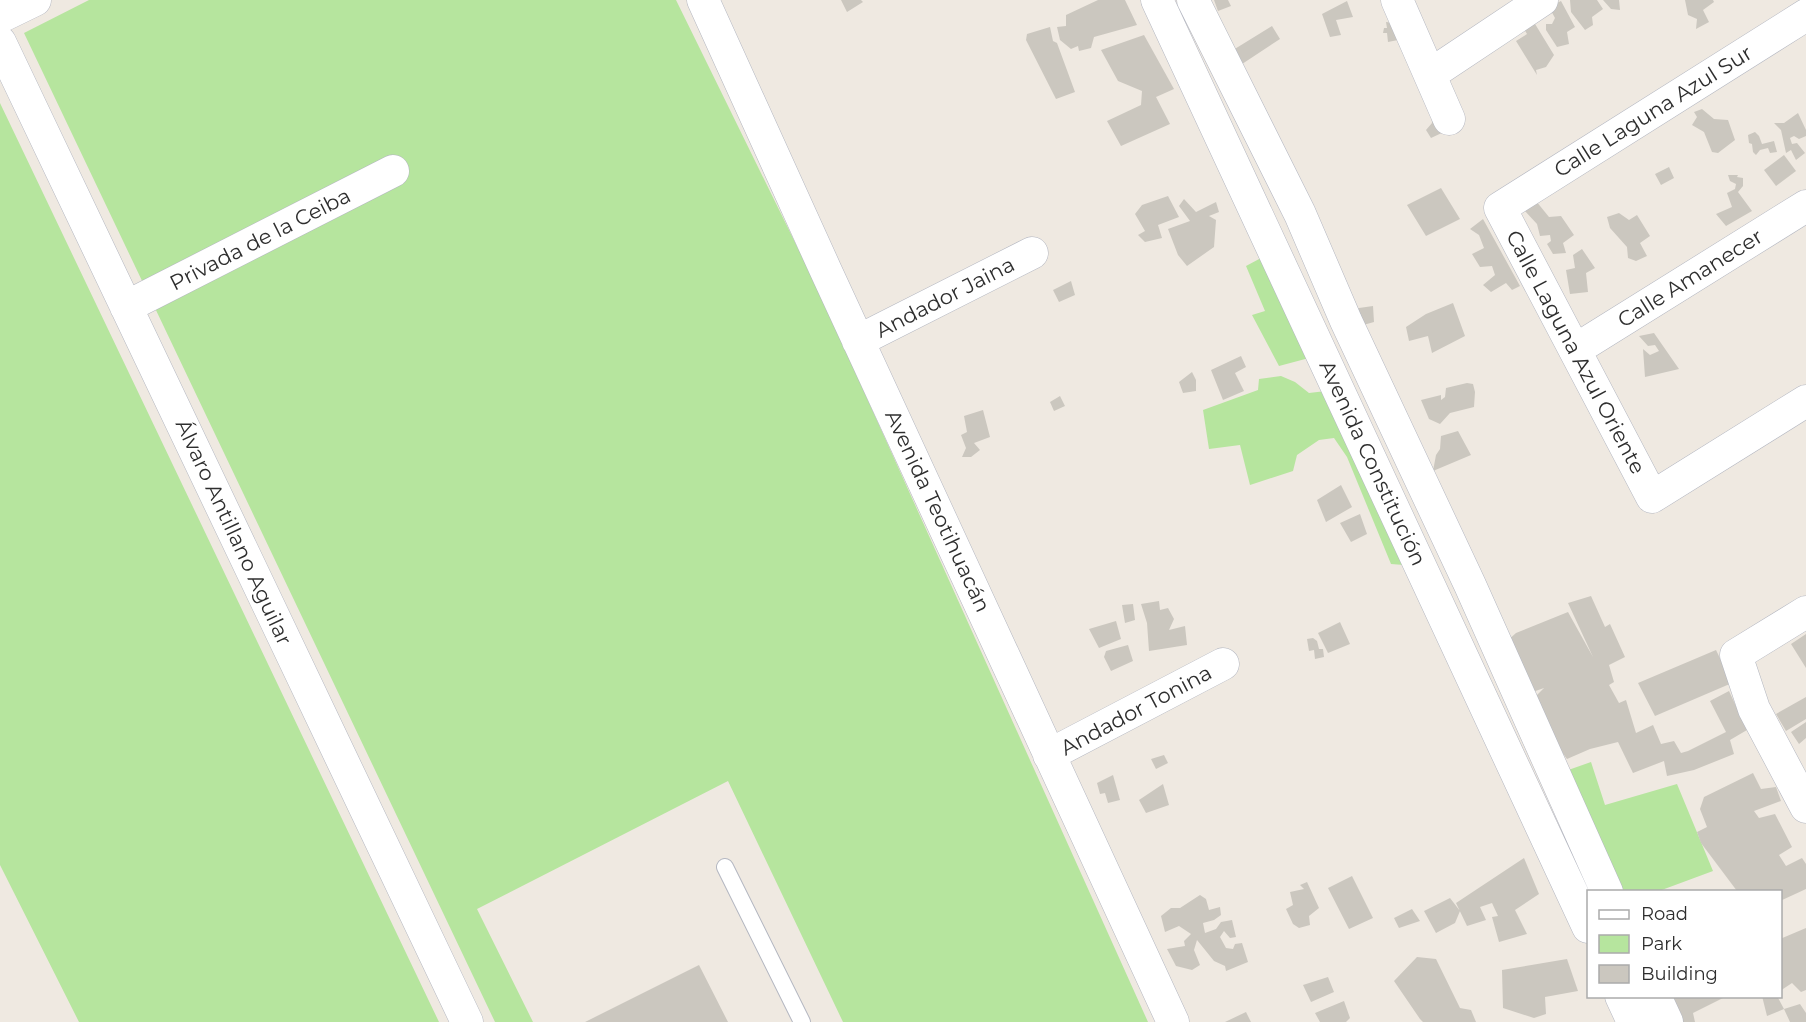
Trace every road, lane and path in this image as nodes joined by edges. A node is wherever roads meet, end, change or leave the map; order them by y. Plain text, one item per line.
1 (35, 0) edge
2 (704, 0) edge
3 (1156, 0) edge
4 (1193, 0) edge
5 (1397, 0) edge
6 (1542, 0) edge
7 (1806, 15) edge
8 (0, 17) edge
9 (0, 42) edge
10 (1222, 58) junction
11 (1190, 71) junction
12 (1431, 74) junction
13 (1449, 119) dead end
14 (393, 171) dead end
15 (1806, 206) edge
16 (1500, 207) joint
17 (1032, 253) dead end
18 (126, 306) junction
19 (858, 341) junction
20 (1575, 350) junction
21 (1806, 401) edge
22 (1806, 612) edge
23 (1223, 664) dead end
24 (1510, 675) junction
25 (1479, 691) junction
26 (1049, 755) junction
27 (1806, 807) edge
28 (725, 867) dead end
29 (1607, 890) edge
30 (1587, 925) edge
31 (1622, 998) edge
32 (1656, 998) edge
33 (467, 1022) edge
34 (802, 1022) edge
35 (1173, 1022) edge
36 (1633, 1022) edge
37 (1667, 1022) edge

1 - 8 street
2 - 19 street, Avenida Teotihuacán
3 - 11 street, Avenida Constitución
4 - 10 street, Avenida Constitución
5 - 12 street
6 - 12 street
7 - 16 street, Calle Laguna Azul Sur
9 - 18 street, Álvaro Antillano Aguilar
10 - 11 street
10 - 24 street, Avenida Constitución
11 - 25 street, Avenida Constitución
12 - 13 street
14 - 18 street, Privada de la Ceiba
15 - 20 street, Calle Amanecer
16 - 20 street, Calle Laguna Azul Oriente
17 - 19 street, Andador Jaina
18 - 33 street, Álvaro Antillano Aguilar
19 - 26 street, Avenida Teotihuacán
20 - 21 street, Calle Laguna Azul Oriente
22 - 27 street
23 - 26 street, Andador Tonina
24 - 25 street
24 - 29 street, Avenida Constitución
25 - 30 street, Avenida Constitución
26 - 35 street, Avenida Teotihuacán
28 - 34 lane
31 - 36 street
32 - 37 street

